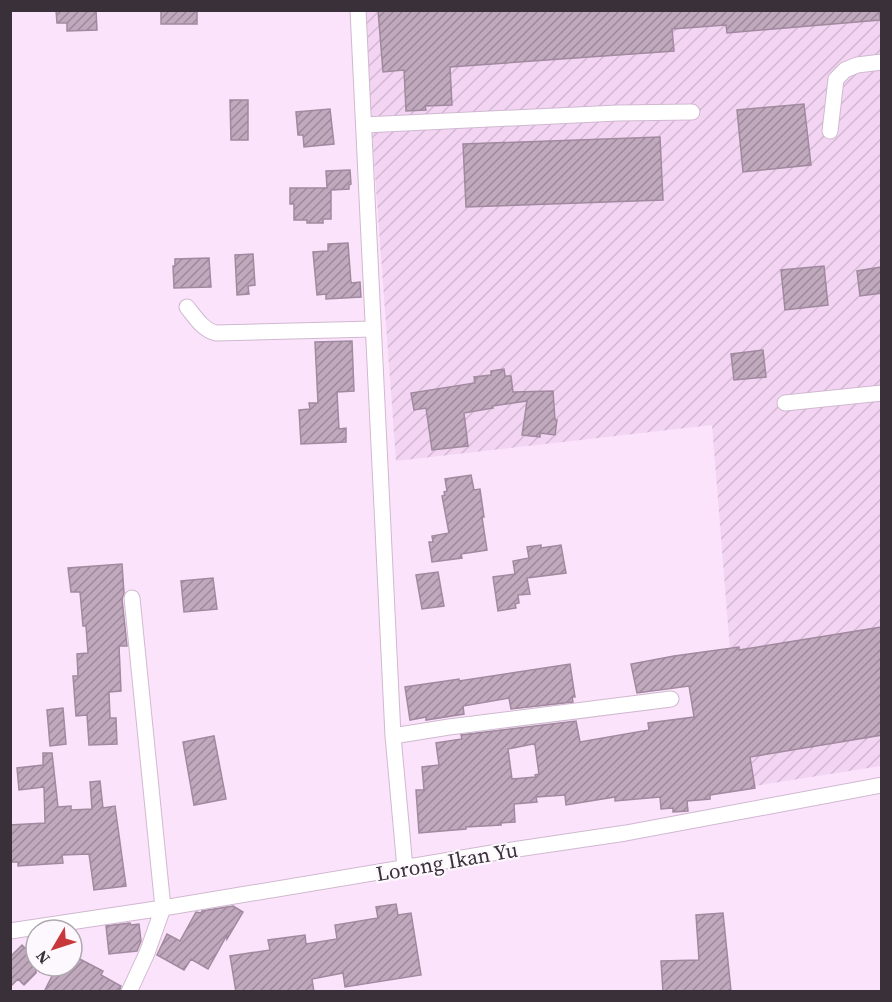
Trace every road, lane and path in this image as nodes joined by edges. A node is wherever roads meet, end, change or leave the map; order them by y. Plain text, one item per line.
1 (358, 10) edge
2 (882, 62) edge
3 (692, 112) dead end
4 (364, 125) junction
5 (830, 131) dead end
6 (187, 307) dead end
7 (373, 329) junction
8 (882, 393) edge
9 (785, 403) dead end
10 (132, 598) dead end
11 (671, 699) dead end
12 (393, 736) junction
13 (882, 785) edge
14 (405, 868) junction
15 (163, 908) junction
16 (10, 931) edge
17 (129, 992) edge

1 - 4 street
2 - 5 street
3 - 4 street
4 - 7 street
6 - 7 street
7 - 12 street
8 - 9 street
10 - 15 street
11 - 12 street
12 - 14 street
13 - 14 street, Lorong Ikan Yu
14 - 15 street, Lorong Ikan Yu
15 - 16 street, Lorong Ikan Yu
15 - 17 street

